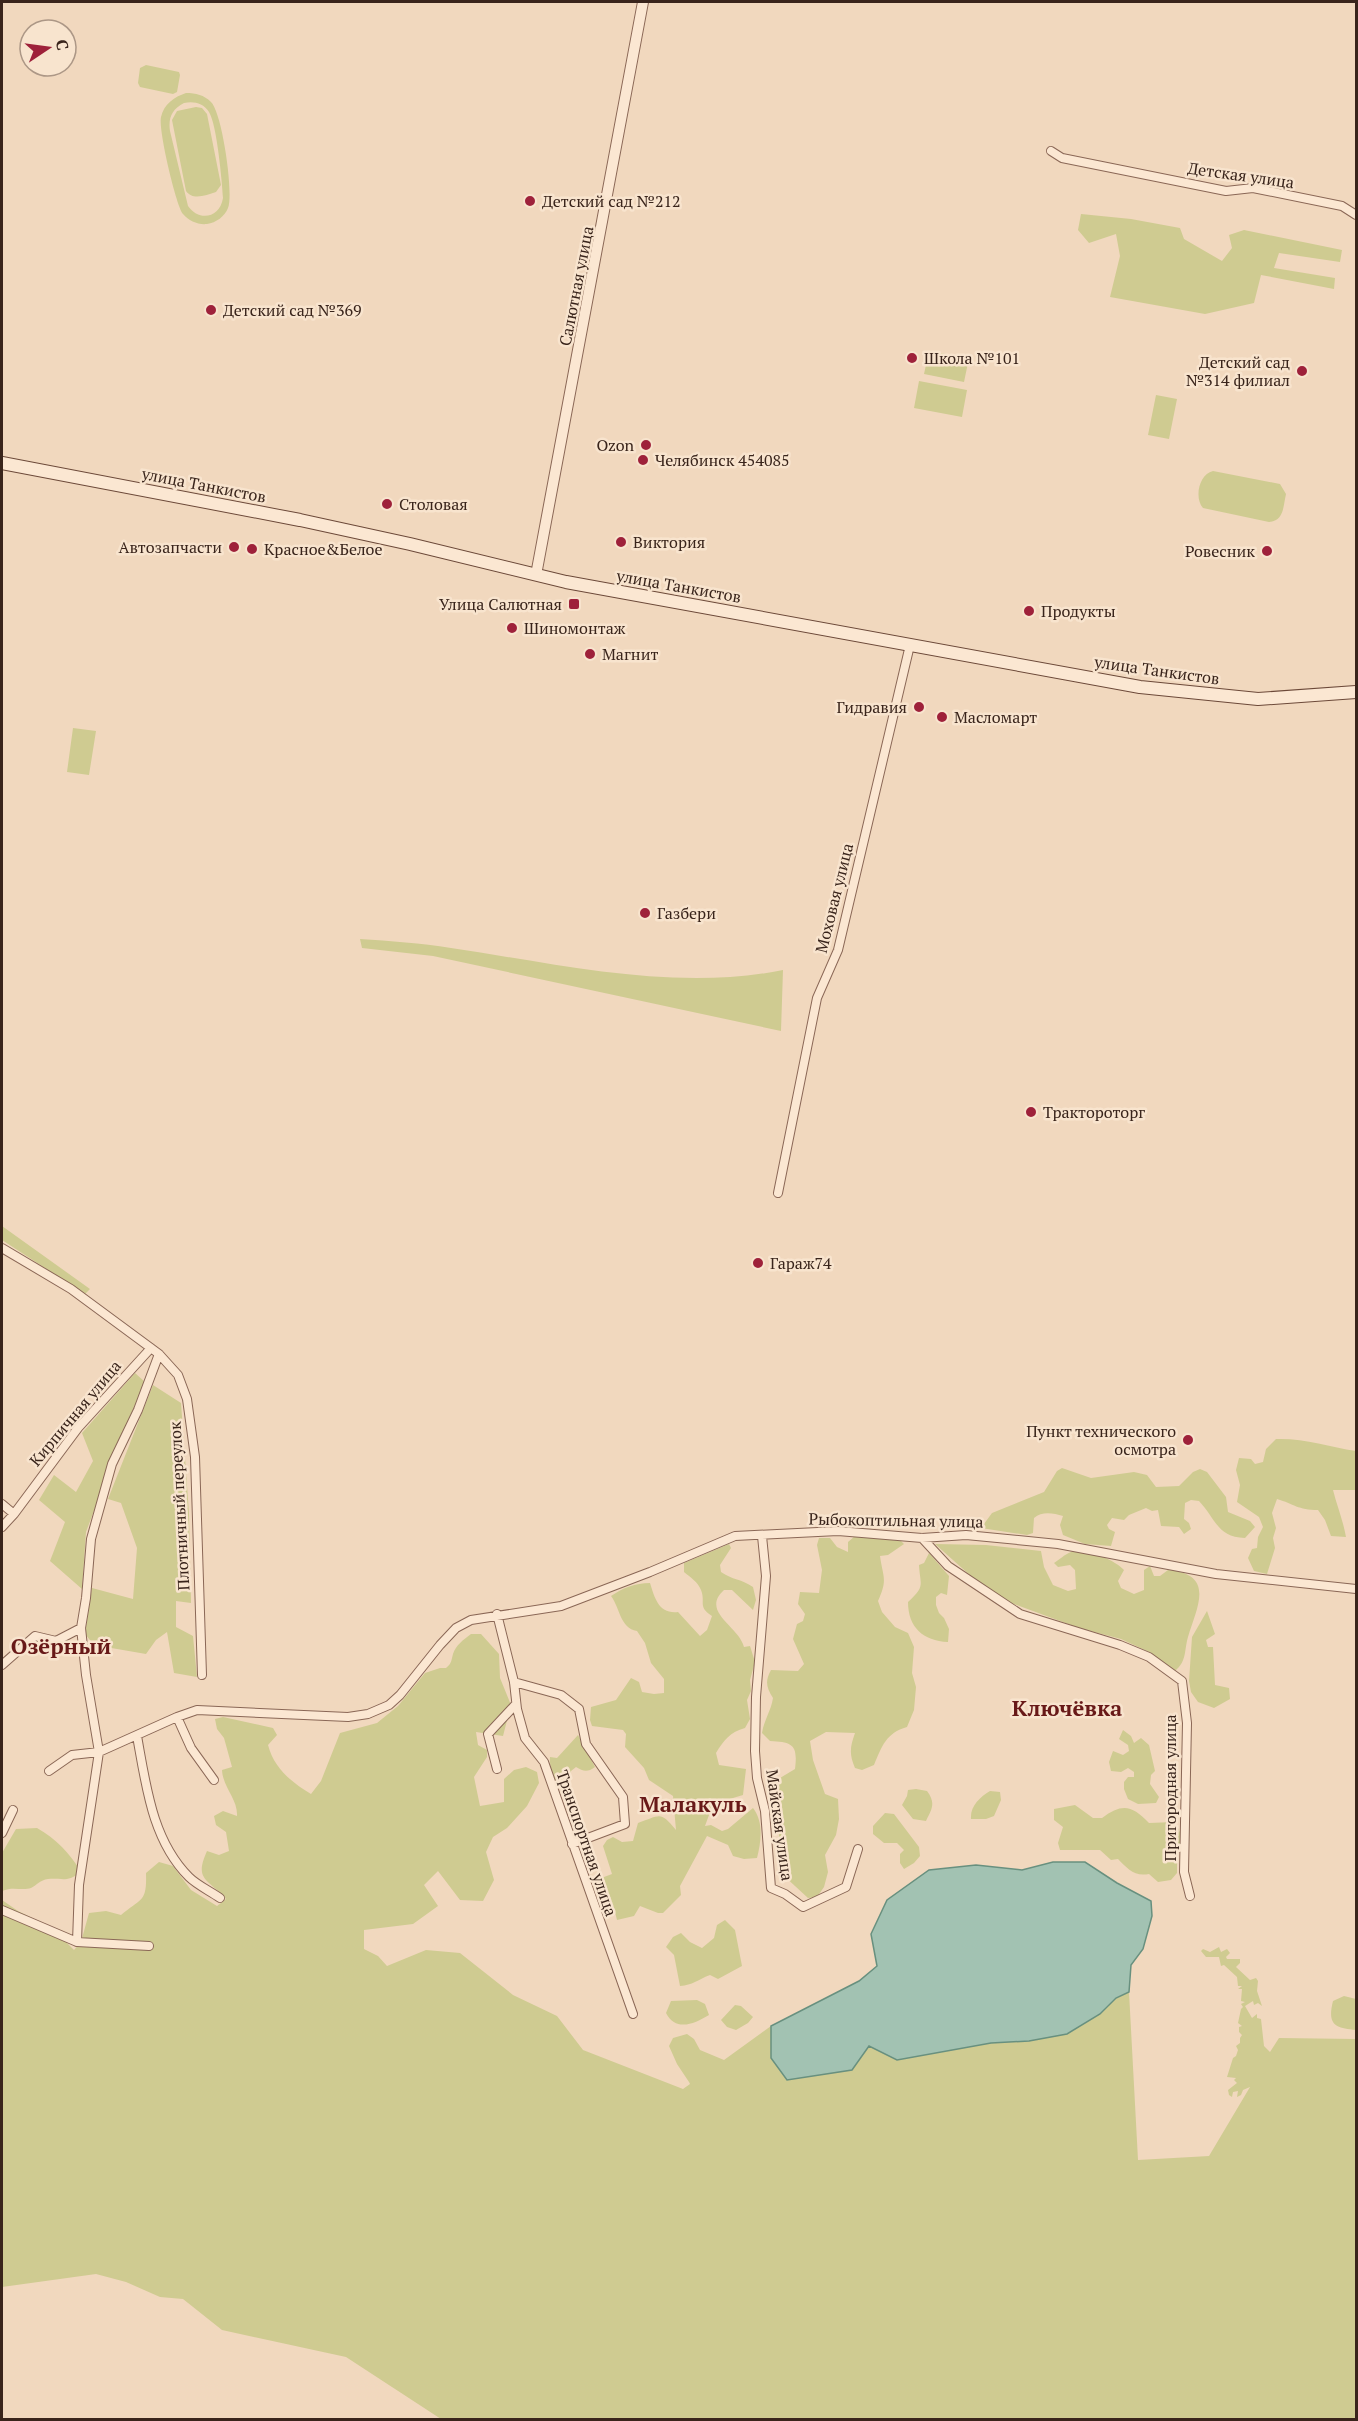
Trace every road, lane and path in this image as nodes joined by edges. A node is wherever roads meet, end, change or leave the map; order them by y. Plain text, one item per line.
1 (643, 2) edge
2 (1051, 151) dead end
3 (1356, 215) edge
4 (2, 464) edge
5 (536, 575) junction
6 (909, 645) junction
7 (1356, 692) edge
8 (778, 1193) dead end
9 (2, 1251) edge
10 (151, 1348) junction
11 (159, 1354) junction
12 (2, 1504) edge
13 (14, 1514) junction
14 (2, 1527) edge
15 (762, 1536) junction
16 (922, 1538) junction
17 (1356, 1589) edge
18 (497, 1614) junction
19 (81, 1628) junction
20 (2, 1665) edge
21 (202, 1675) dead end
22 (514, 1682) junction
23 (516, 1704) junction
24 (177, 1717) junction
25 (137, 1736) junction
26 (99, 1752) junction
27 (497, 1769) dead end
28 (49, 1771) dead end
29 (214, 1780) dead end
30 (13, 1810) dead end
31 (2, 1833) edge
32 (572, 1844) junction
33 (858, 1849) dead end
34 (1190, 1896) dead end
35 (220, 1898) dead end
36 (2, 1910) edge
37 (77, 1942) junction
38 (149, 1946) dead end
39 (633, 2014) dead end

1 - 5 street, Салютная улица
2 - 3 street, Детская улица
4 - 5 main road, улица Танкистов
5 - 6 main road, улица Танкистов
6 - 7 main road, улица Танкистов
6 - 8 street, Моховая улица
9 - 10 street, Плотничный переулок
10 - 11 street, Плотничный переулок
10 - 13 street, Кирпичная улица
11 - 19 street
11 - 21 street, Плотничный переулок
12 - 13 street
13 - 14 street, Кирпичная улица
15 - 16 street, Рыбокоптильная улица
15 - 18 street, Рыбокоптильная улица
15 - 33 street, Майская улица
16 - 17 street, Рыбокоптильная улица
16 - 34 street, Пригородная улица
18 - 22 street, Транспортная улица
18 - 24 street, Рыбокоптильная улица
19 - 20 street
19 - 26 street
22 - 23 street, Транспортная улица
22 - 32 street
23 - 27 street
23 - 32 street, Транспортная улица
24 - 25 street, Рыбокоптильная улица
24 - 29 street
25 - 26 street, Рыбокоптильная улица
25 - 35 street
26 - 28 street, Рыбокоптильная улица
26 - 37 street
30 - 31 street
32 - 39 street, Транспортная улица
36 - 37 street
37 - 38 street

